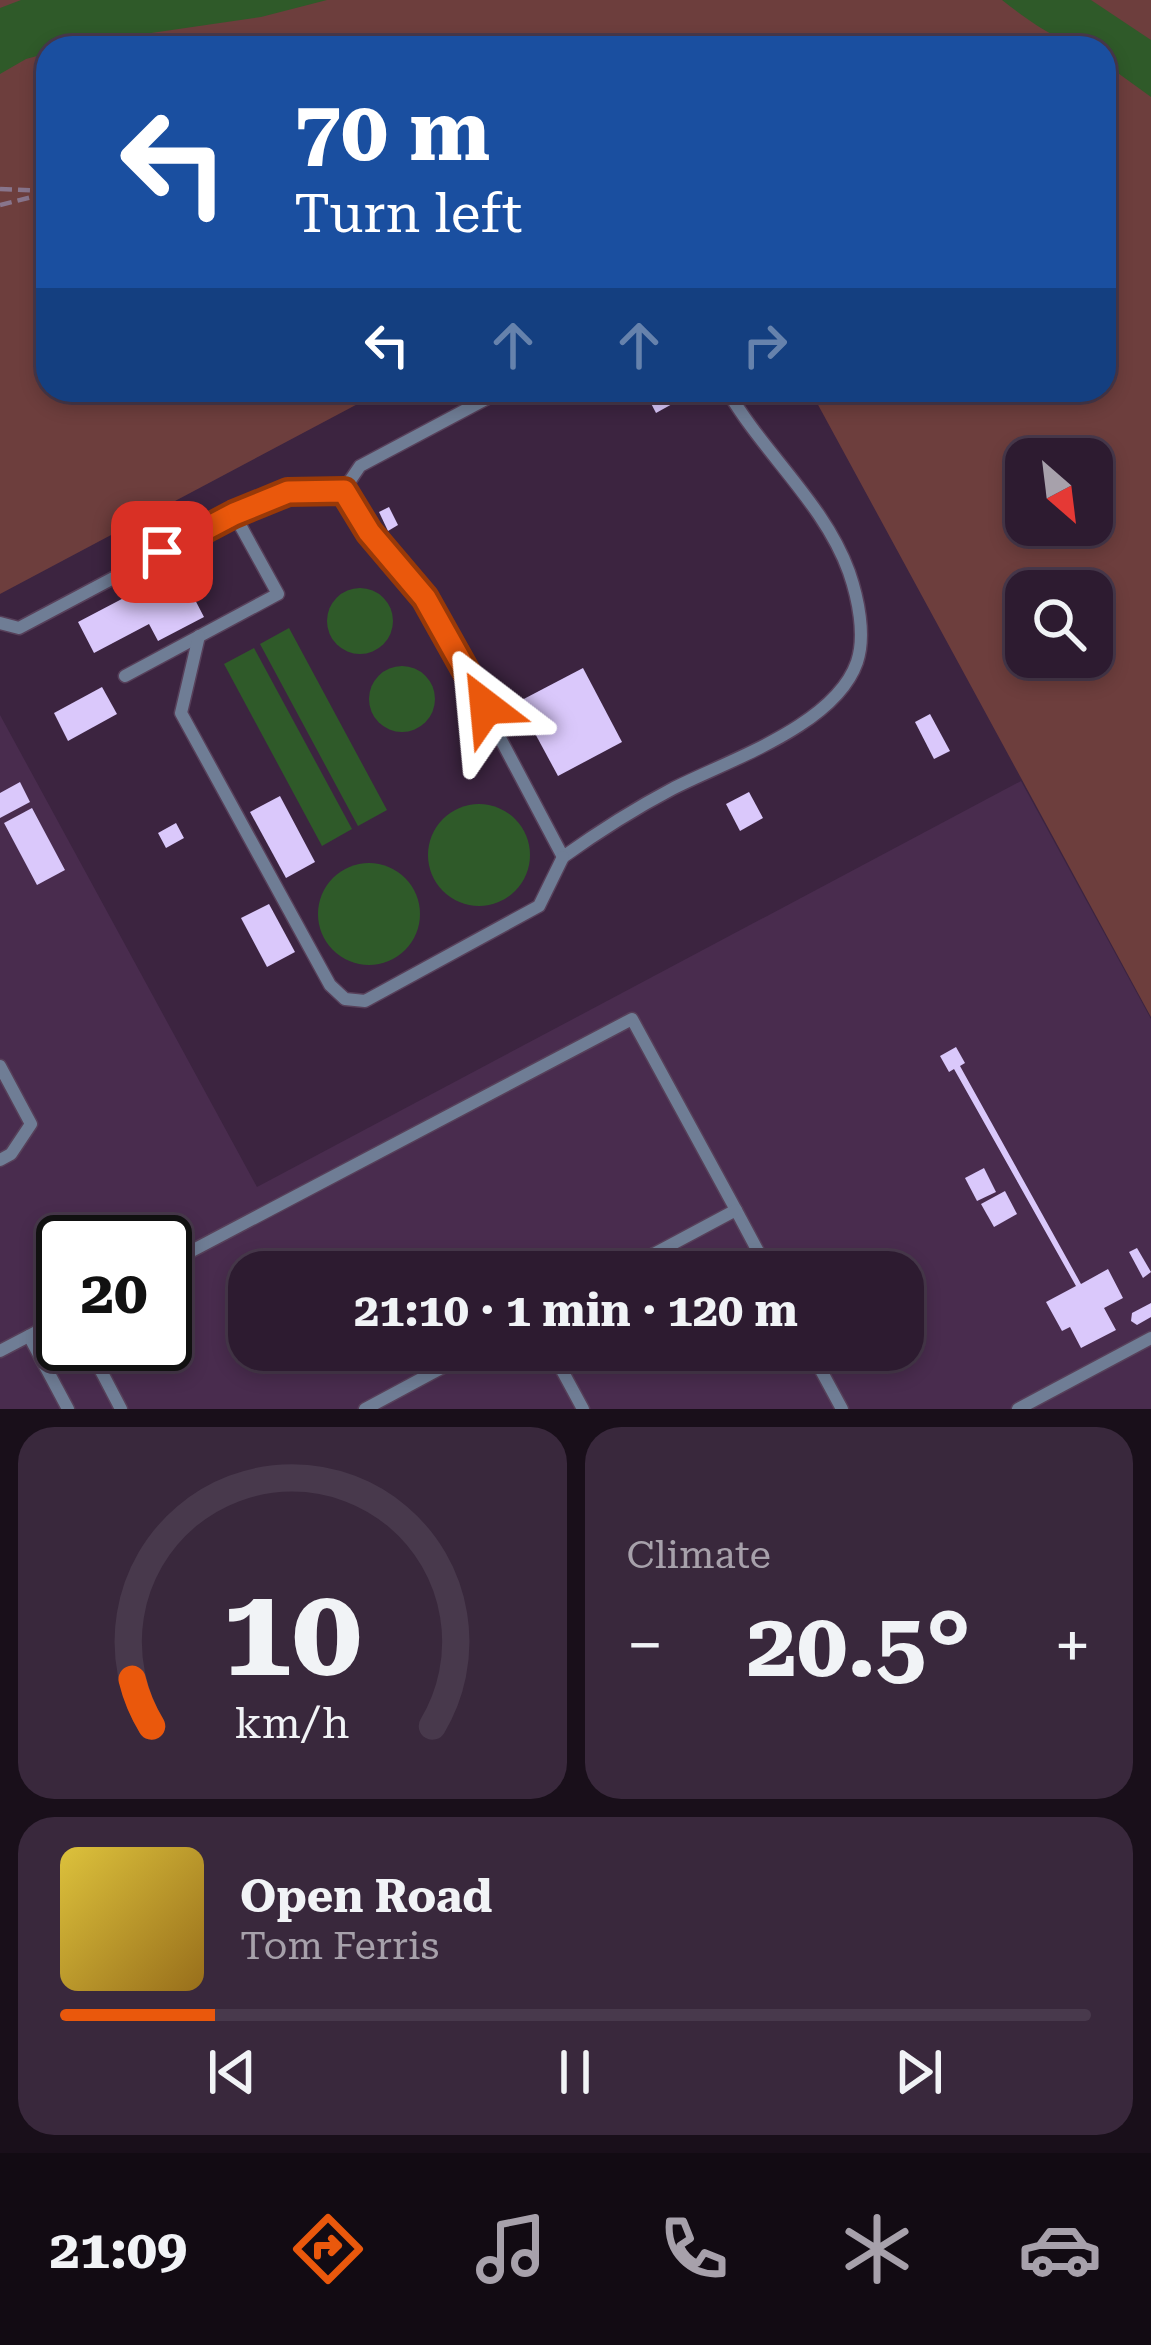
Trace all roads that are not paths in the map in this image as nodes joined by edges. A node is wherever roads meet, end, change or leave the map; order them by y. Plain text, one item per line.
1 (480, 402) edge
2 (734, 402) edge
3 (344, 491) junction
4 (234, 514) junction
5 (0, 622) edge
6 (199, 636) junction
7 (125, 676) dead end
8 (563, 856) junction
9 (0, 1066) edge
10 (0, 1160) edge
11 (736, 1210) junction
12 (192, 1251) edge
13 (659, 1251) edge
14 (758, 1251) edge
15 (36, 1332) edge
16 (28, 1336) junction
17 (1151, 1338) edge
18 (0, 1351) edge
19 (101, 1371) edge
20 (436, 1371) edge
21 (562, 1371) edge
22 (821, 1371) edge
23 (68, 1409) edge
24 (121, 1409) edge
25 (365, 1409) edge
26 (583, 1409) edge
27 (842, 1409) edge
28 (1018, 1409) edge

1 - 3 lane
2 - 8 lane
3 - 4 lane
3 - 8 lane
4 - 5 lane
4 - 6 lane
6 - 7 lane
6 - 8 lane
9 - 10 lane
11 - 12 lane
11 - 13 lane
11 - 14 lane
15 - 16 lane
16 - 18 lane
16 - 23 lane
17 - 28 lane
19 - 24 lane
20 - 25 lane
21 - 26 lane
22 - 27 lane

